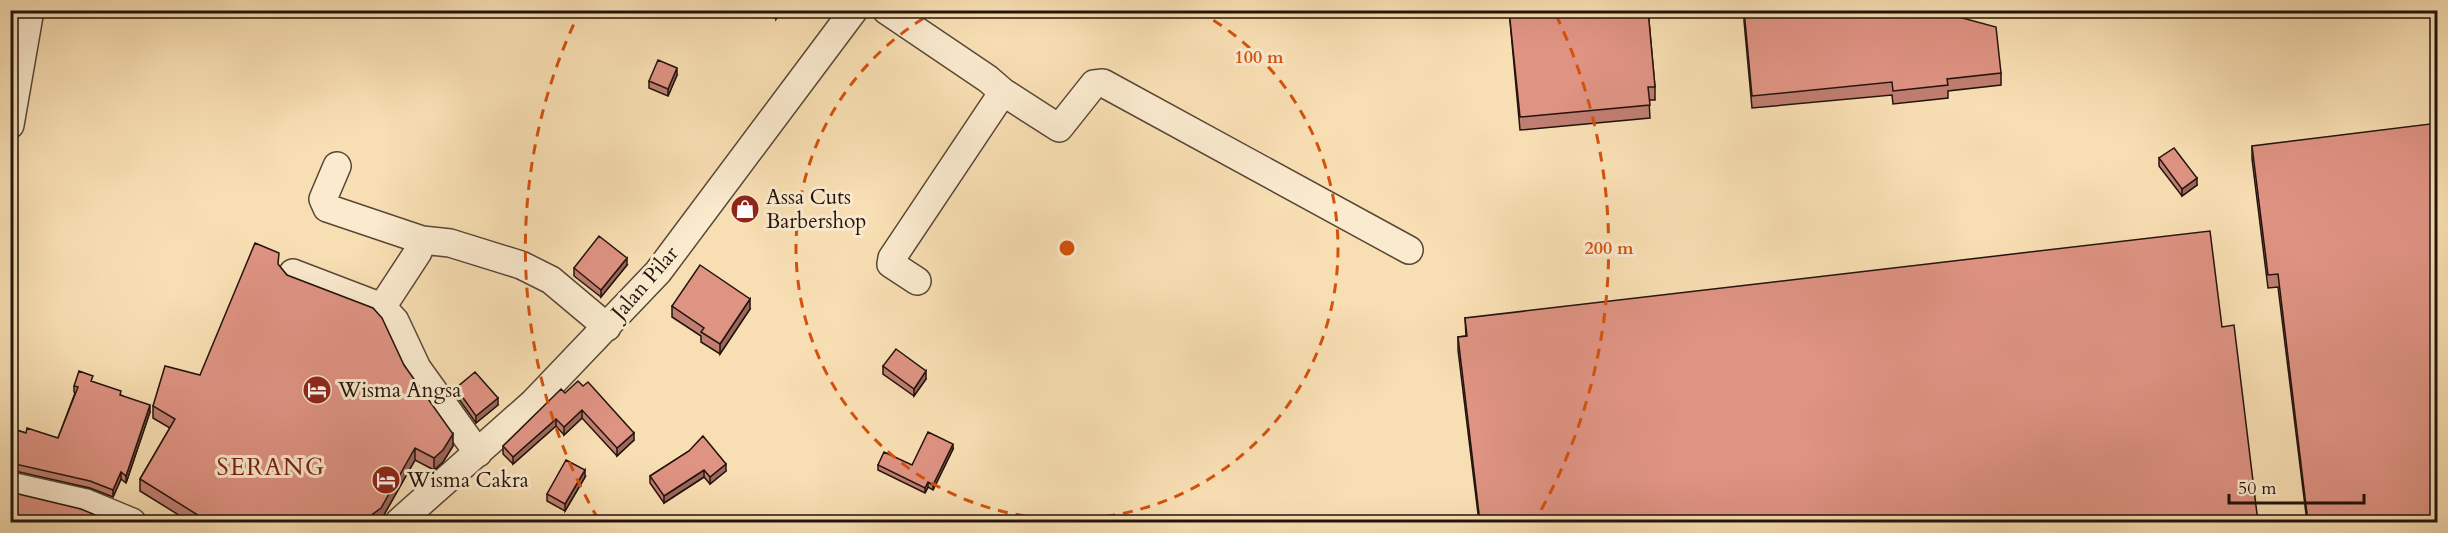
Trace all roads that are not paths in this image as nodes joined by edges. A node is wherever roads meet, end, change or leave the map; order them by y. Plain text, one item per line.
1 (854, 10) edge
2 (886, 10) edge
3 (22, 22) edge
4 (1003, 92) junction
5 (11, 115) edge
6 (337, 166) dead end
7 (422, 240) junction
8 (1409, 250) dead end
9 (293, 273) dead end
10 (917, 281) dead end
11 (382, 307) junction
12 (607, 327) junction
13 (478, 453) junction
14 (10, 486) edge
15 (132, 522) edge
16 (399, 522) edge

1 - 12 street, Jalan Pilar
2 - 4 street
3 - 5 street
4 - 8 street
4 - 10 street
6 - 7 street
7 - 11 street
7 - 12 street
9 - 11 street
11 - 13 street
12 - 13 street, Jalan Pilar
13 - 16 street, Jalan Pilar
14 - 15 street

